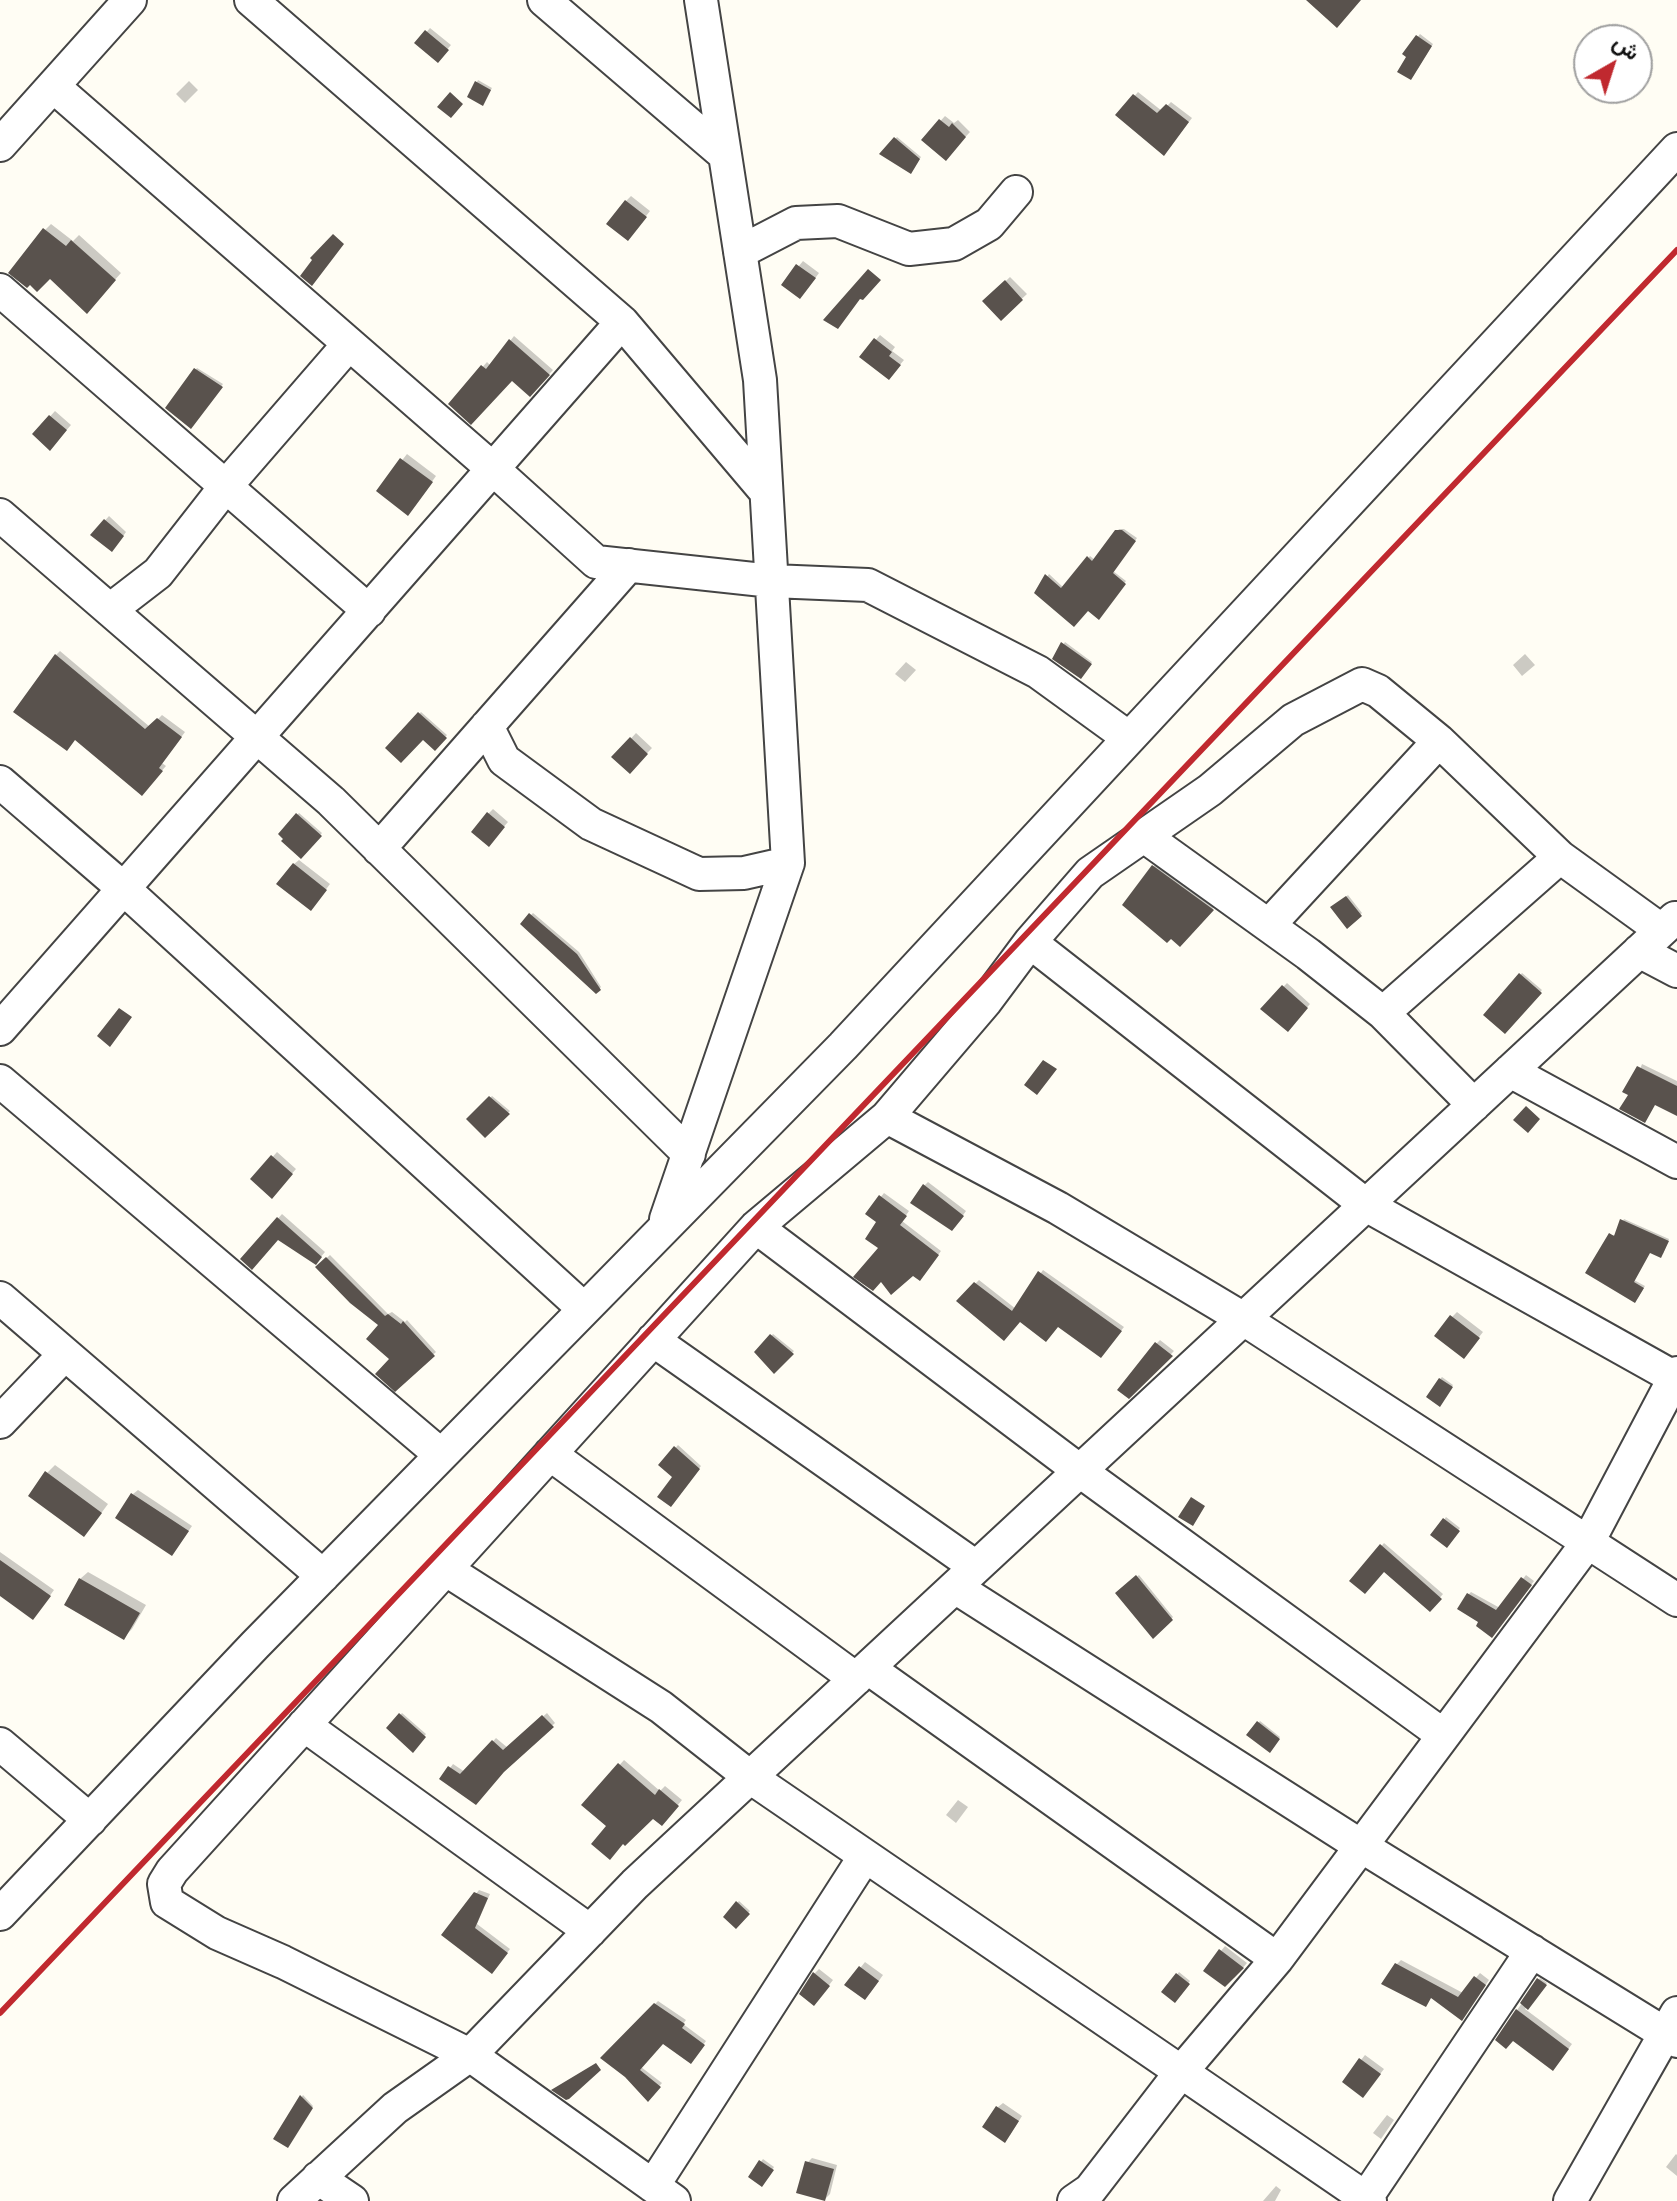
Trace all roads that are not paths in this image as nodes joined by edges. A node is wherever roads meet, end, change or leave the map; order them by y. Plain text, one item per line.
1 (130, 0) edge
2 (251, 0) edge
3 (544, 0) edge
4 (701, 0) edge
5 (53, 86) junction
6 (0, 145) edge
7 (1677, 149) edge
8 (725, 155) junction
9 (1016, 192) dead end
10 (740, 252) junction
11 (0, 290) edge
12 (622, 322) junction
13 (349, 344) junction
14 (493, 469) junction
15 (226, 486) junction
16 (766, 492) junction
17 (0, 515) edge
18 (629, 565) junction
19 (772, 581) junction
20 (110, 610) junction
21 (369, 611) junction
22 (487, 726) junction
23 (258, 738) junction
24 (1129, 738) junction
25 (1439, 741) junction
26 (0, 782) edge
27 (1144, 836) junction
28 (379, 849) junction
29 (1560, 857) junction
30 (788, 863) junction
31 (124, 889) junction
32 (1269, 925) junction
33 (1659, 932) edge
34 (1030, 942) junction
35 (1677, 971) edge
36 (1383, 1013) junction
37 (0, 1029) edge
38 (1510, 1071) junction
39 (0, 1081) edge
40 (1474, 1105) junction
41 (887, 1117) junction
42 (689, 1154) junction
43 (1677, 1162) edge
44 (1366, 1205) junction
45 (756, 1227) junction
46 (662, 1230) junction
47 (0, 1298) edge
48 (584, 1309) junction
49 (1242, 1318) junction
50 (653, 1340) junction
51 (65, 1354) junction
52 (1676, 1376) edge
53 (0, 1422) edge
54 (550, 1454) junction
55 (441, 1455) junction
56 (1080, 1471) junction
57 (1588, 1542) junction
58 (445, 1569) junction
59 (323, 1576) junction
60 (965, 1577) junction
61 (1677, 1600) edge
62 (862, 1673) junction
63 (304, 1725) junction
64 (1443, 1735) junction
65 (0, 1744) edge
66 (750, 1777) junction
67 (90, 1820) junction
68 (1361, 1846) junction
69 (865, 1856) junction
70 (0, 1914) edge
71 (590, 1931) junction
72 (1532, 1951) junction
73 (1277, 1959) junction
74 (1673, 2029) edge
75 (470, 2055) junction
76 (1181, 2072) junction
77 (318, 2178) junction
78 (664, 2193) edge
79 (1368, 2200) edge
80 (294, 2201) edge
81 (352, 2201) edge
82 (1074, 2201) edge
83 (1570, 2201) edge

1 - 5 street
2 - 12 street
3 - 8 street
4 - 8 street
5 - 6 street
5 - 13 street
7 - 24 street
8 - 10 street
9 - 10 street
10 - 16 street
11 - 15 street
12 - 14 street
12 - 16 street
13 - 14 street
13 - 15 street
14 - 18 street
14 - 21 street
15 - 20 street
15 - 21 street
16 - 19 street
17 - 20 street
18 - 19 street
18 - 22 street
19 - 24 street
19 - 30 street
20 - 23 street
21 - 23 street
22 - 28 street
22 - 30 street
23 - 28 street
23 - 31 street
24 - 46 street
25 - 27 street
25 - 29 street
25 - 32 street
26 - 31 street
27 - 32 street
27 - 34 street
28 - 42 street
29 - 33 street
29 - 36 street
30 - 42 street
31 - 37 street
31 - 48 street
32 - 36 street
33 - 35 street
33 - 38 street
34 - 41 street
34 - 44 street
36 - 40 street
38 - 40 street
38 - 43 street
39 - 55 street
40 - 44 street
41 - 45 street
41 - 49 street
42 - 46 street
44 - 49 street
44 - 52 street
45 - 50 street
45 - 56 street
46 - 48 street
47 - 51 street
48 - 55 street
49 - 56 street
49 - 57 street
50 - 54 street
50 - 60 street
51 - 53 street
51 - 59 street
52 - 57 street
54 - 58 street
54 - 62 street
55 - 59 street
56 - 60 street
56 - 64 street
57 - 61 street
57 - 64 street
58 - 63 street
58 - 66 street
59 - 67 street
60 - 62 street
60 - 68 street
62 - 66 street
62 - 73 street
63 - 71 street
63 - 75 street
64 - 68 street
65 - 67 street
66 - 69 street
66 - 71 street
67 - 70 street
68 - 72 street
68 - 73 street
69 - 76 street
69 - 78 street
71 - 75 street
72 - 74 street
72 - 79 street
73 - 76 street
74 - 83 street
75 - 77 street
75 - 78 street
76 - 79 street
76 - 82 street
77 - 80 street
77 - 81 street

